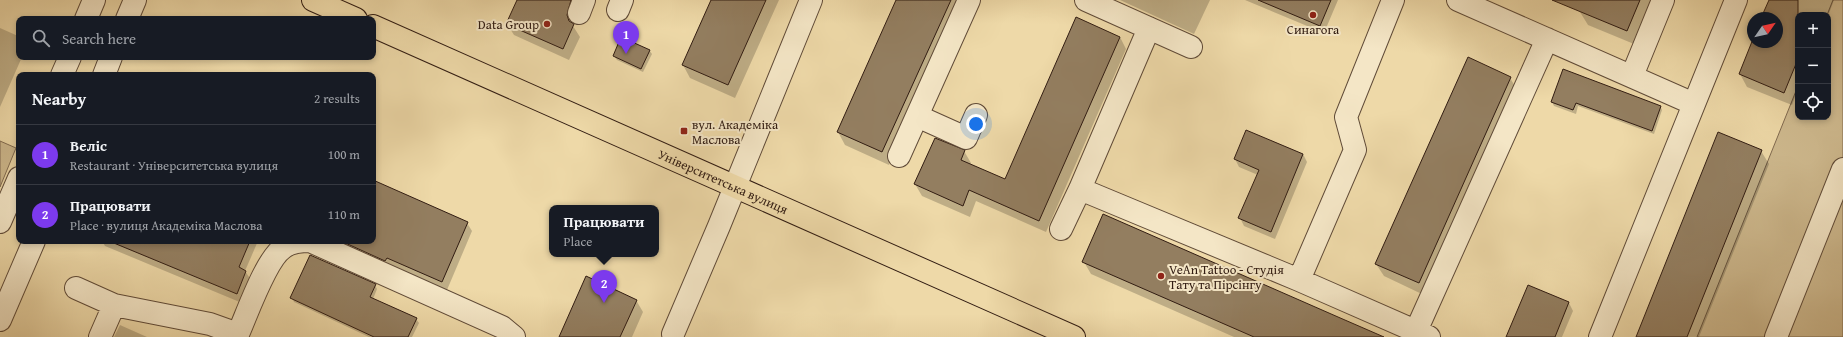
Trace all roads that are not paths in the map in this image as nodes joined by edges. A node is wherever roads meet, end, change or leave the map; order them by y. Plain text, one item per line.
1 (94, 0) edge
2 (135, 0) edge
3 (313, 0) edge
4 (811, 0) edge
5 (969, 0) edge
6 (1086, 0) edge
7 (1393, 0) edge
8 (1458, 0) edge
9 (1663, 0) edge
10 (1736, 0) edge
11 (87, 16) edge
12 (128, 16) edge
13 (349, 16) edge
14 (376, 27) edge
15 (1149, 28) junction
16 (1547, 39) junction
17 (1191, 47) dead end
18 (69, 60) edge
19 (110, 60) edge
20 (63, 72) edge
21 (105, 72) edge
22 (1632, 76) junction
23 (1694, 104) junction
24 (917, 116) junction
25 (976, 116) dead end
26 (899, 156) dead end
27 (1843, 169) edge
28 (16, 185) edge
29 (735, 187) junction
30 (1080, 189) junction
31 (0, 222) edge
32 (1061, 229) dead end
33 (33, 244) edge
34 (290, 244) edge
35 (317, 244) edge
36 (1299, 280) junction
37 (76, 288) dead end
38 (114, 305) junction
39 (0, 320) edge
40 (673, 334) dead end
41 (1423, 334) edge
42 (100, 337) edge
43 (514, 337) edge
44 (1074, 337) edge
45 (1600, 337) edge
46 (1776, 337) edge

1 - 11 street
2 - 12 street
3 - 13 main road
4 - 29 street
5 - 24 street
6 - 15 street
7 - 36 street
8 - 16 street
9 - 22 street
10 - 23 street
14 - 29 main road, Університетська вулиця
15 - 17 street
15 - 30 street
16 - 22 street
16 - 41 street
18 - 20 street
19 - 21 street
22 - 23 street
23 - 45 street
24 - 25 street
24 - 26 street
27 - 46 street
28 - 31 street
29 - 40 street
29 - 44 main road, Університетська вулиця
30 - 32 street
30 - 36 street
33 - 39 street
34 - 38 street
35 - 43 street
36 - 41 street
37 - 38 street
38 - 42 street

